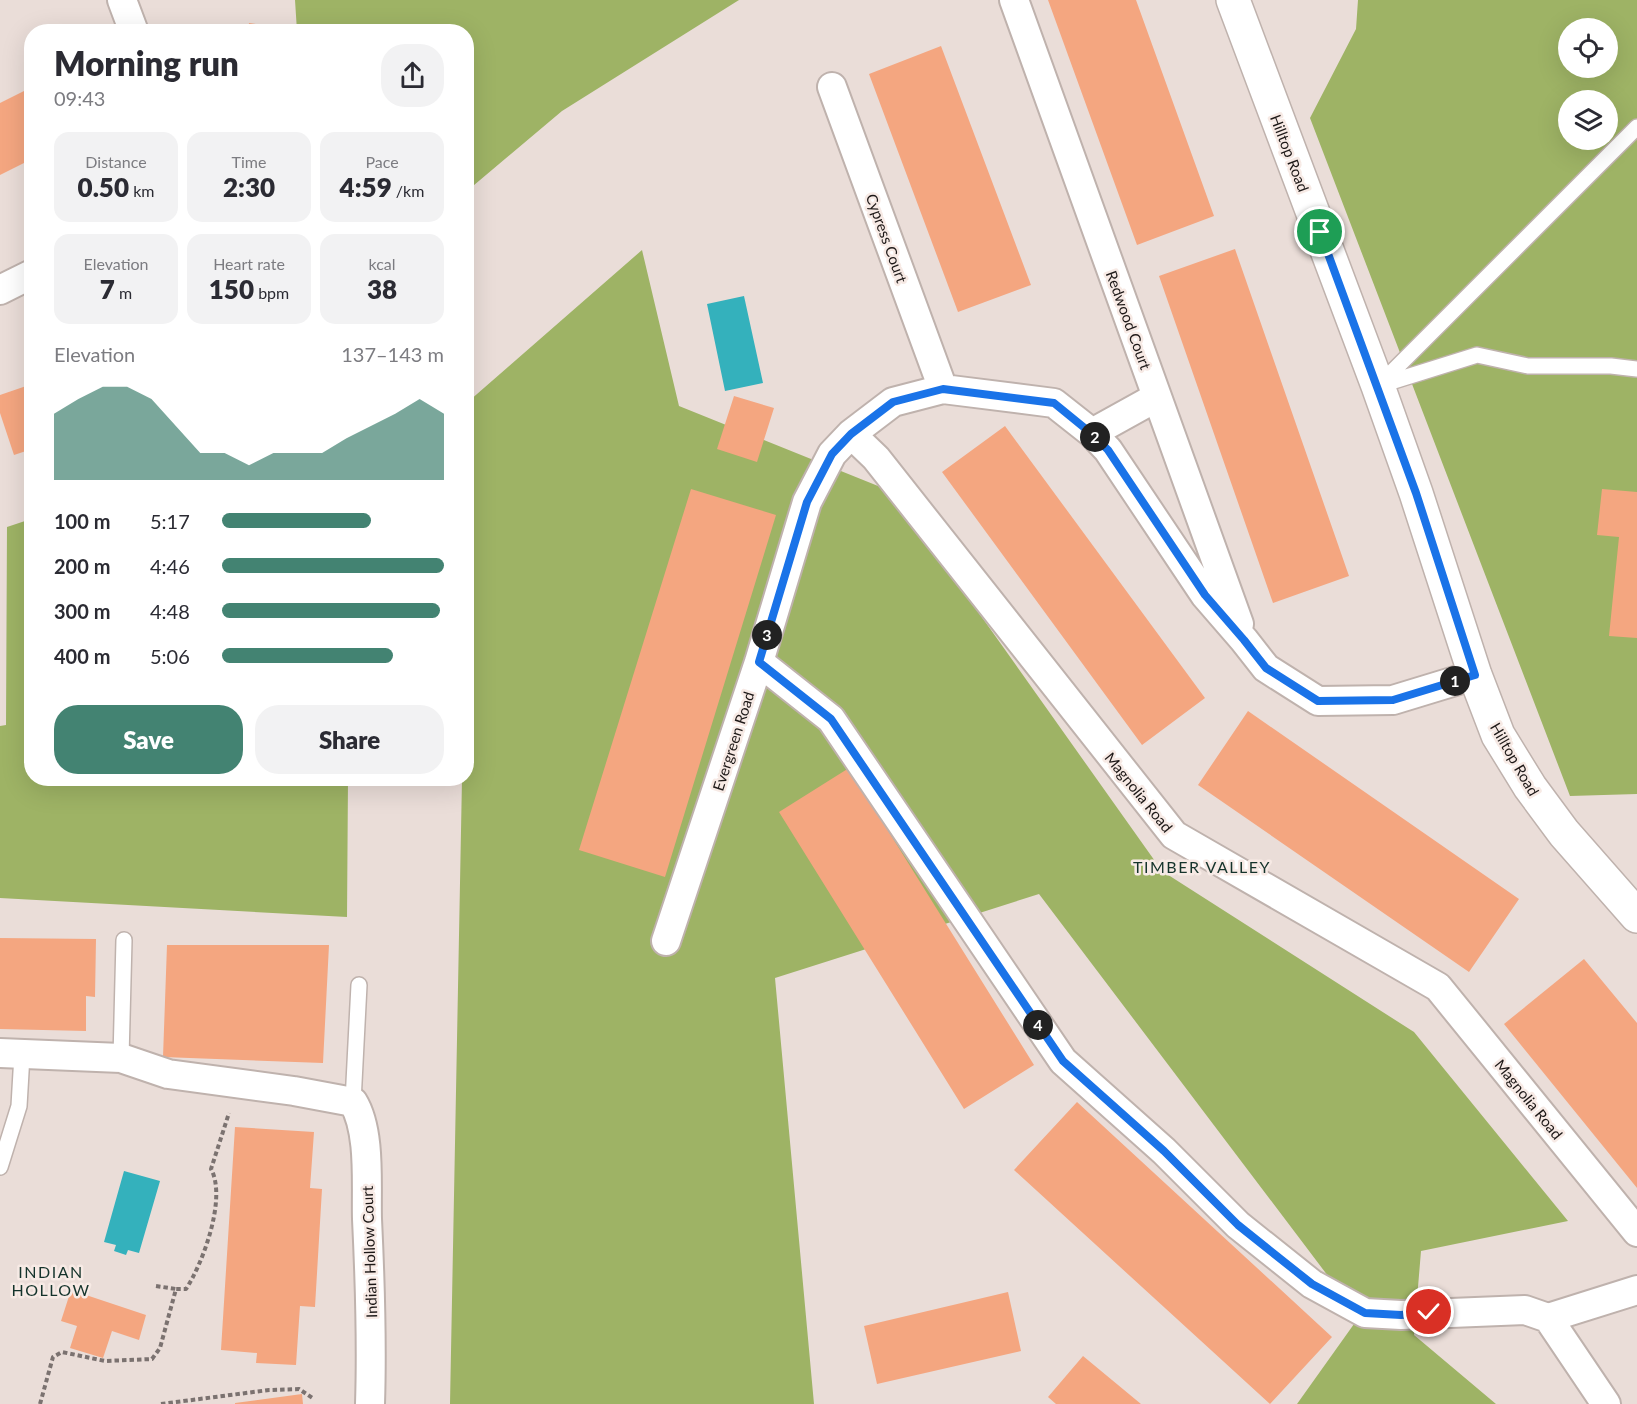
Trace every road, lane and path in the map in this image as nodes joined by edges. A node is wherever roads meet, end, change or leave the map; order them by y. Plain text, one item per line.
1 (122, 0) edge
2 (1014, 0) edge
3 (1233, 0) edge
4 (131, 24) edge
5 (832, 87) dead end
6 (1637, 127) edge
7 (24, 278) edge
8 (0, 290) edge
9 (1637, 369) edge
10 (1378, 386) junction
11 (943, 389) junction
12 (1157, 397) junction
13 (851, 434) junction
14 (1092, 434) junction
15 (1244, 640) junction
16 (759, 662) junction
17 (1475, 675) junction
18 (1637, 916) edge
19 (124, 940) dead end
20 (666, 941) dead end
21 (359, 985) dead end
22 (11, 1054) edge
23 (121, 1058) junction
24 (239, 1084) junction
25 (353, 1102) junction
26 (0, 1167) edge
27 (1637, 1232) edge
28 (156, 1286) dead end
29 (176, 1289) junction
30 (1637, 1290) edge
31 (1548, 1318) junction
32 (314, 1399) dead end
33 (40, 1404) edge
34 (161, 1404) edge
35 (370, 1404) edge
36 (1606, 1404) edge

1 - 4 street
2 - 12 street, Redwood Court
3 - 10 street, Hilltop Road
5 - 11 street, Cypress Court
6 - 10 lane
7 - 8 street
9 - 10 lane
10 - 17 street, Hilltop Road
11 - 13 street, Evergreen Road
11 - 14 street, Evergreen Road
12 - 14 street
12 - 15 street, Redwood Court
13 - 16 street, Evergreen Road
13 - 27 street, Magnolia Road
14 - 15 street, Evergreen Road
15 - 17 street, Evergreen Road
16 - 20 street, Evergreen Road
16 - 31 street
17 - 18 street, Hilltop Road
19 - 23 lane
21 - 25 lane, Indian Hollow Court
22 - 23 street
22 - 26 lane
23 - 24 street
24 - 25 street
24 - 29 path
25 - 35 street, Indian Hollow Court
28 - 29 path
29 - 33 path
30 - 31 street
31 - 36 street
32 - 34 path

